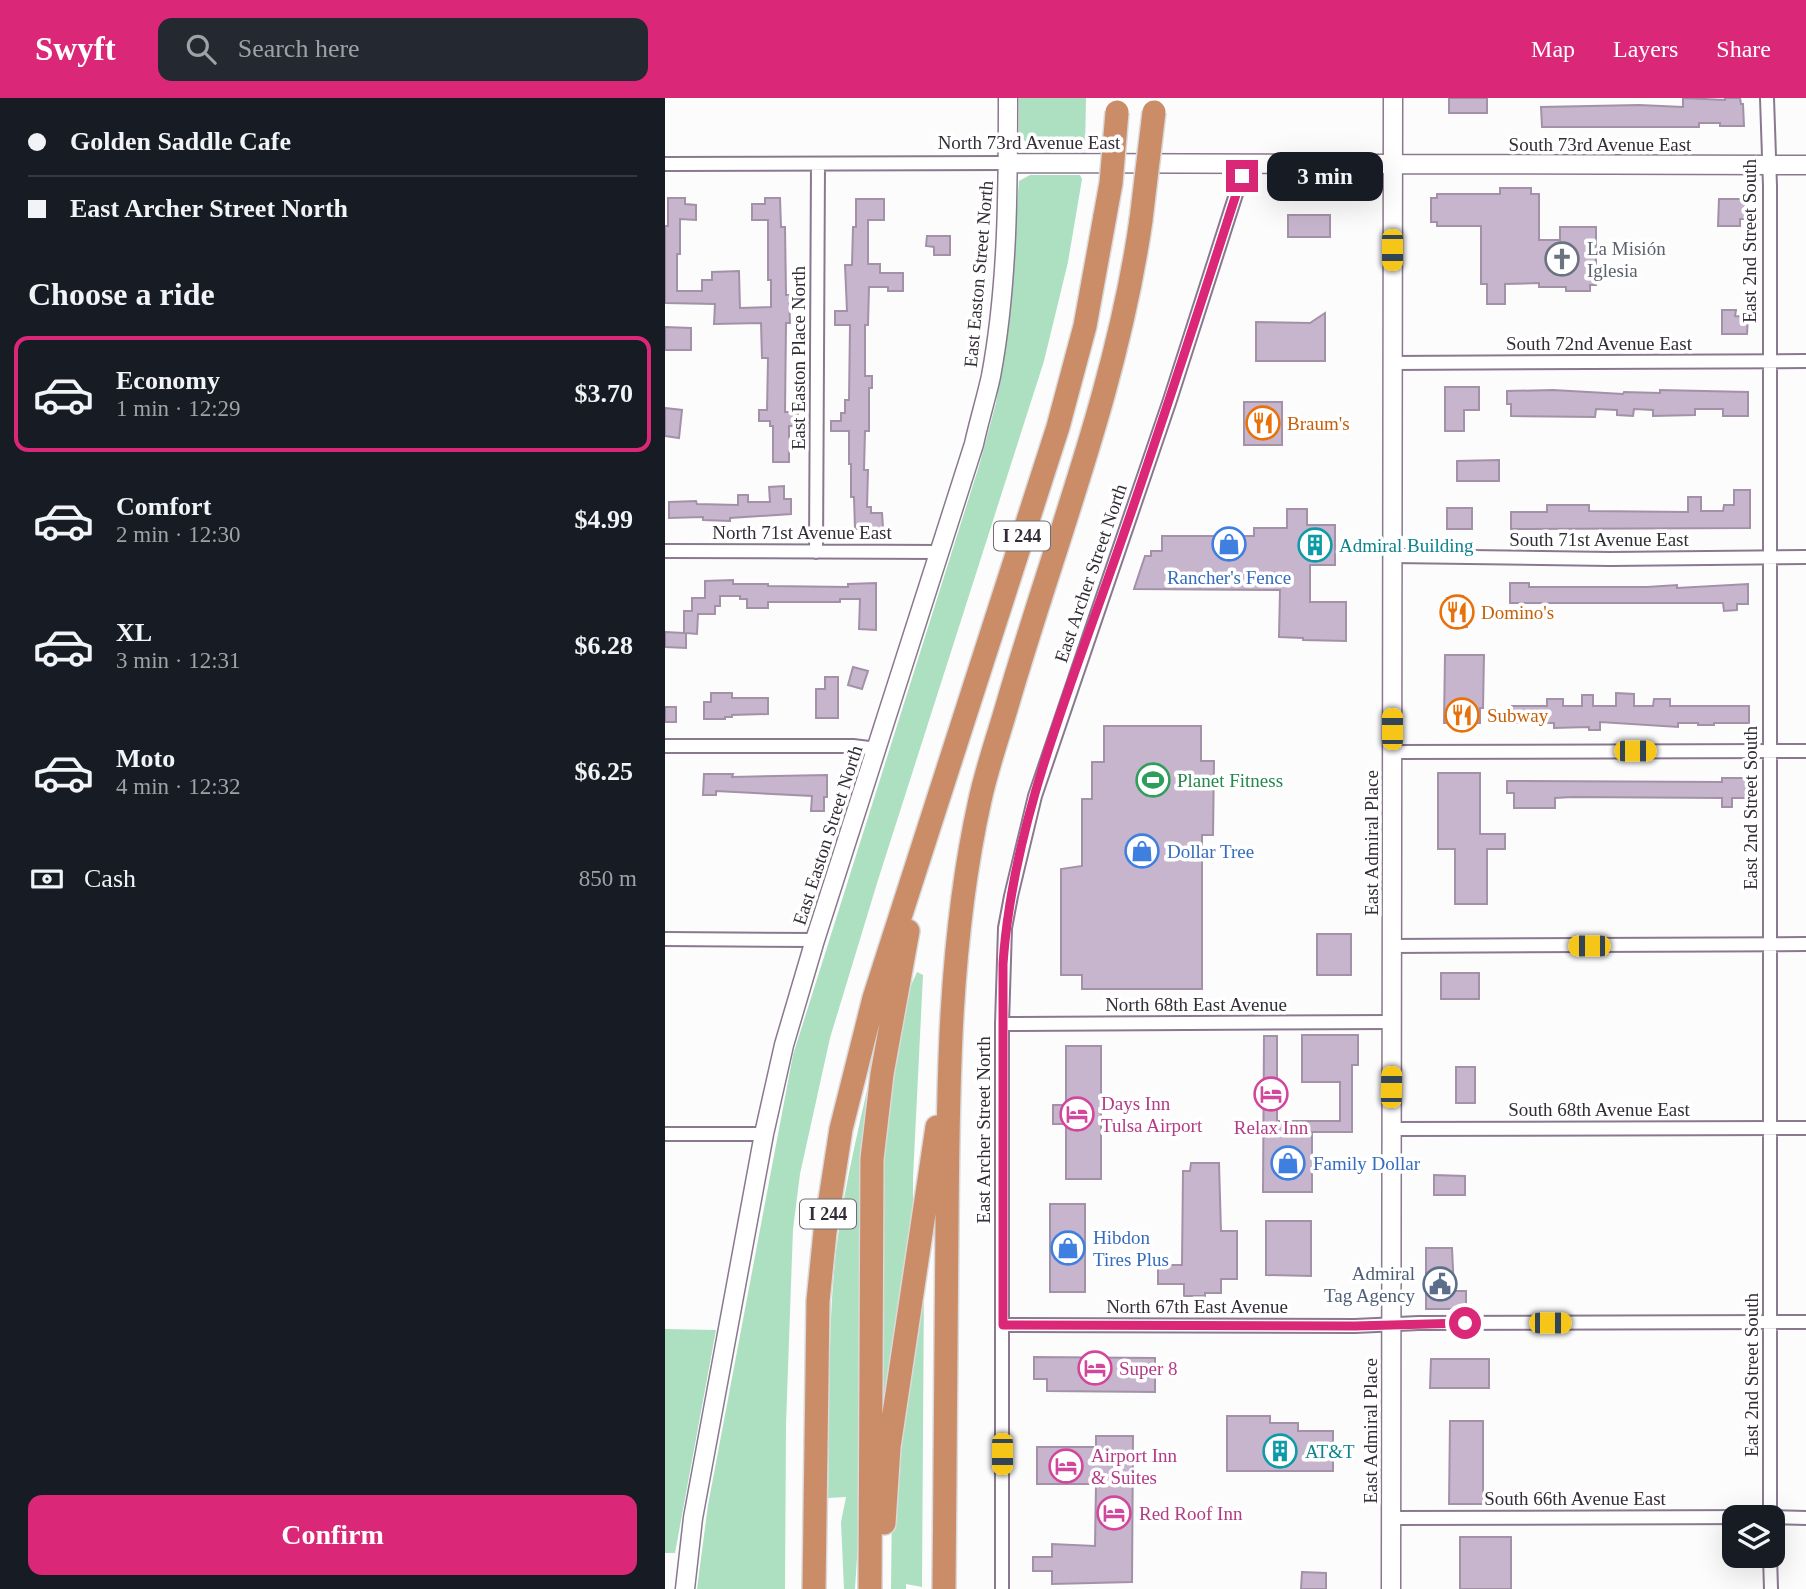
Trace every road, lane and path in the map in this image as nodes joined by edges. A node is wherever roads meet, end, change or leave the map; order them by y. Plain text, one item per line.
1 (1008, 98) edge
2 (1393, 98) edge
3 (1767, 98) edge
4 (1117, 105) edge
5 (1154, 105) edge
6 (1008, 163) junction
7 (1246, 163) junction
8 (665, 164) edge
9 (818, 164) junction
10 (1393, 165) junction
11 (1768, 165) junction
12 (1806, 165) edge
13 (1768, 361) junction
14 (1806, 361) edge
15 (1392, 363) junction
16 (665, 551) edge
17 (816, 552) junction
18 (940, 552) junction
19 (1392, 556) junction
20 (1768, 557) junction
21 (1806, 557) edge
22 (665, 746) edge
23 (877, 749) junction
24 (1770, 751) junction
25 (1806, 751) edge
26 (1392, 752) junction
27 (921, 852) junction
28 (665, 939) edge
29 (815, 940) junction
30 (1806, 944) edge
31 (1770, 945) junction
32 (1391, 946) junction
33 (1391, 1023) junction
34 (1002, 1024) junction
35 (950, 1041) junction
36 (1770, 1128) junction
37 (1806, 1128) edge
38 (1391, 1129) junction
39 (764, 1134) junction
40 (665, 1135) edge
41 (1771, 1322) junction
42 (1806, 1322) edge
43 (1391, 1324) junction
44 (1003, 1325) junction
45 (1772, 1505) edge
46 (1722, 1517) edge
47 (1785, 1517) edge
48 (1391, 1518) junction
49 (1806, 1518) edge
50 (1770, 1568) edge
51 (685, 1589) edge
52 (814, 1589) edge
53 (870, 1589) edge
54 (883, 1589) edge
55 (944, 1589) edge
56 (1002, 1589) edge
57 (1391, 1589) edge
58 (1771, 1589) edge

1 - 6 street, East Easton Street North
2 - 10 street, East Admiral Place
3 - 11 street, East 2nd Street South
4 - 27 highway, I 244, bridge
5 - 35 highway, I 244, bridge
6 - 7 street, North 73rd Avenue East
6 - 9 street, North 73rd Avenue East
6 - 18 street, East Easton Street North
7 - 10 street, North 73rd Avenue East
7 - 34 street, East Archer Street North
8 - 9 street, North 73rd Avenue East
9 - 17 street, East Easton Place North
10 - 11 street, South 73rd Avenue East
10 - 15 street, East Admiral Place
11 - 12 street, South 73rd Avenue East
11 - 13 street, East 2nd Street South
13 - 14 street, South 72nd Avenue East
13 - 15 street, South 72nd Avenue East
13 - 20 street, East 2nd Street South
15 - 19 street, East Admiral Place
16 - 17 street, North 71st Avenue East
17 - 18 street, North 71st Avenue East
18 - 23 street, East Easton Street North
19 - 20 street, South 71st Avenue East
19 - 26 street, East Admiral Place
20 - 21 street, South 71st Avenue East
20 - 24 street, East 2nd Street South
22 - 23 street
23 - 29 street, East Easton Street North
24 - 25 street
24 - 26 street
24 - 31 street, East 2nd Street South
26 - 32 street, East Admiral Place
27 - 52 highway, I 244
27 - 53 highway
28 - 29 street
29 - 39 street, East Easton Street North
30 - 31 street
31 - 32 street
31 - 36 street, East 2nd Street South
32 - 33 street, East Admiral Place
33 - 34 street, North 68th East Avenue
33 - 38 street, East Admiral Place
34 - 44 street, East Archer Street North
35 - 54 highway
35 - 55 highway, I 244
36 - 37 street, South 68th Avenue East
36 - 38 street, South 68th Avenue East
36 - 41 street, East 2nd Street South
38 - 43 street, East Admiral Place
39 - 40 street
39 - 51 street, East Easton Street North
41 - 42 street, North 67th East Avenue
41 - 43 street, North 67th East Avenue
41 - 45 street, East 2nd Street South
43 - 44 street, North 67th East Avenue
43 - 48 street, East Admiral Place
44 - 56 street, East Archer Street North
46 - 48 street, South 66th Avenue East
47 - 49 street
48 - 57 street, East Admiral Place
50 - 58 street

